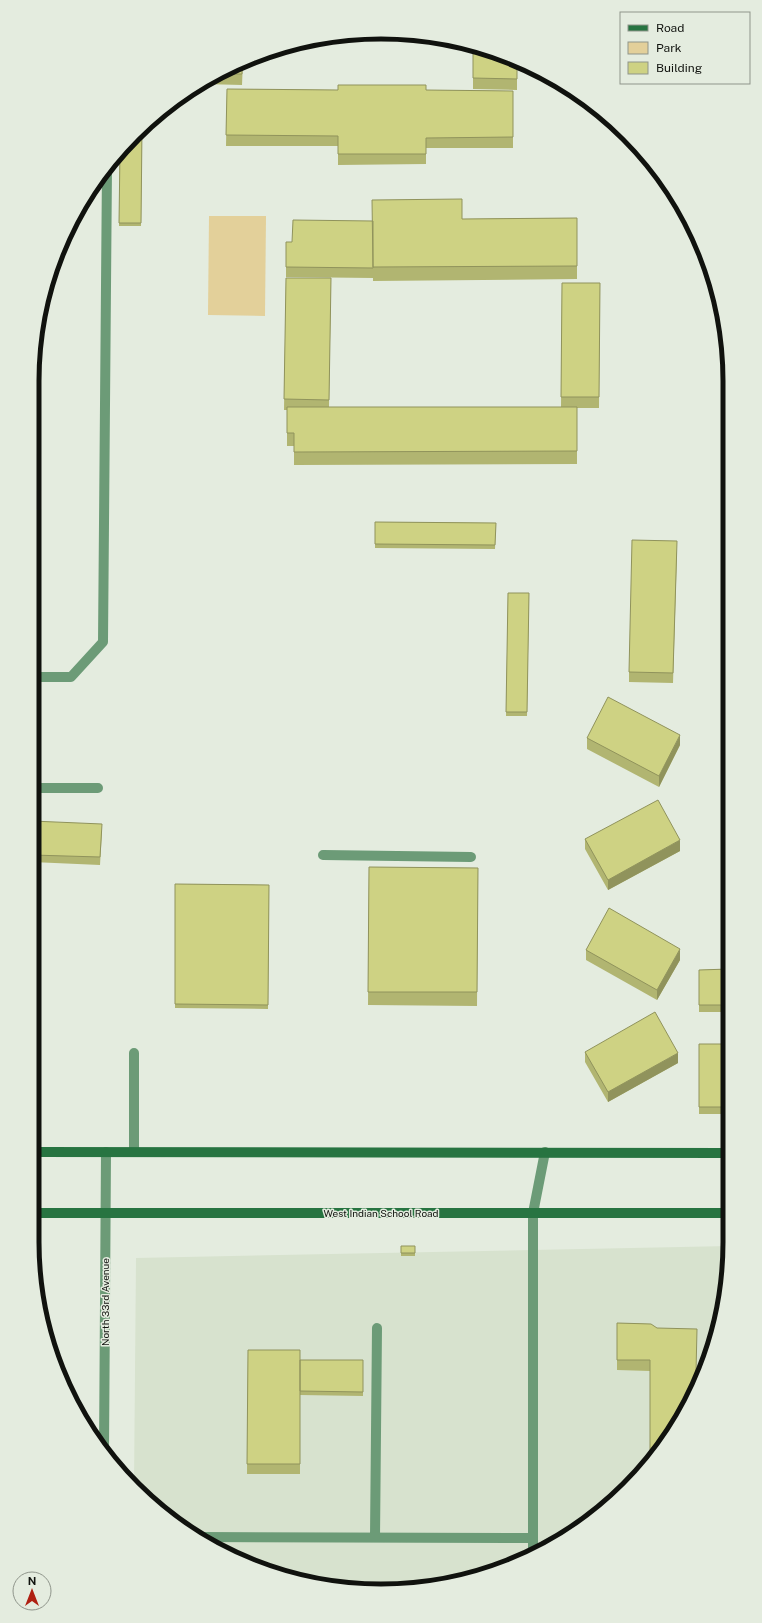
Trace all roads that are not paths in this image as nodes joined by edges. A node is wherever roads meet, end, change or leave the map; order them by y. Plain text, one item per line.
1 (107, 177) edge
2 (39, 677) edge
3 (39, 788) edge
4 (98, 788) dead end
5 (323, 856) dead end
6 (471, 857) dead end
7 (134, 1053) dead end
8 (39, 1152) edge
9 (106, 1152) junction
10 (134, 1152) junction
11 (545, 1152) junction
12 (723, 1153) edge
13 (39, 1213) edge
14 (106, 1213) junction
15 (533, 1213) junction
16 (723, 1213) edge
17 (377, 1328) dead end
18 (104, 1442) edge
19 (208, 1537) edge
20 (375, 1537) junction
21 (533, 1538) junction
22 (533, 1548) edge

1 - 2 street
3 - 4 street
5 - 6 street
7 - 10 street
8 - 9 main road
9 - 10 main road
9 - 14 street, North 33rd Avenue
10 - 11 main road
11 - 12 main road
11 - 15 street
13 - 14 main road, West Indian School Road
14 - 15 main road, West Indian School Road
14 - 18 street, North 33rd Avenue
15 - 16 main road, West Indian School Road
15 - 21 street
17 - 20 street
19 - 20 street
20 - 21 street
21 - 22 street

